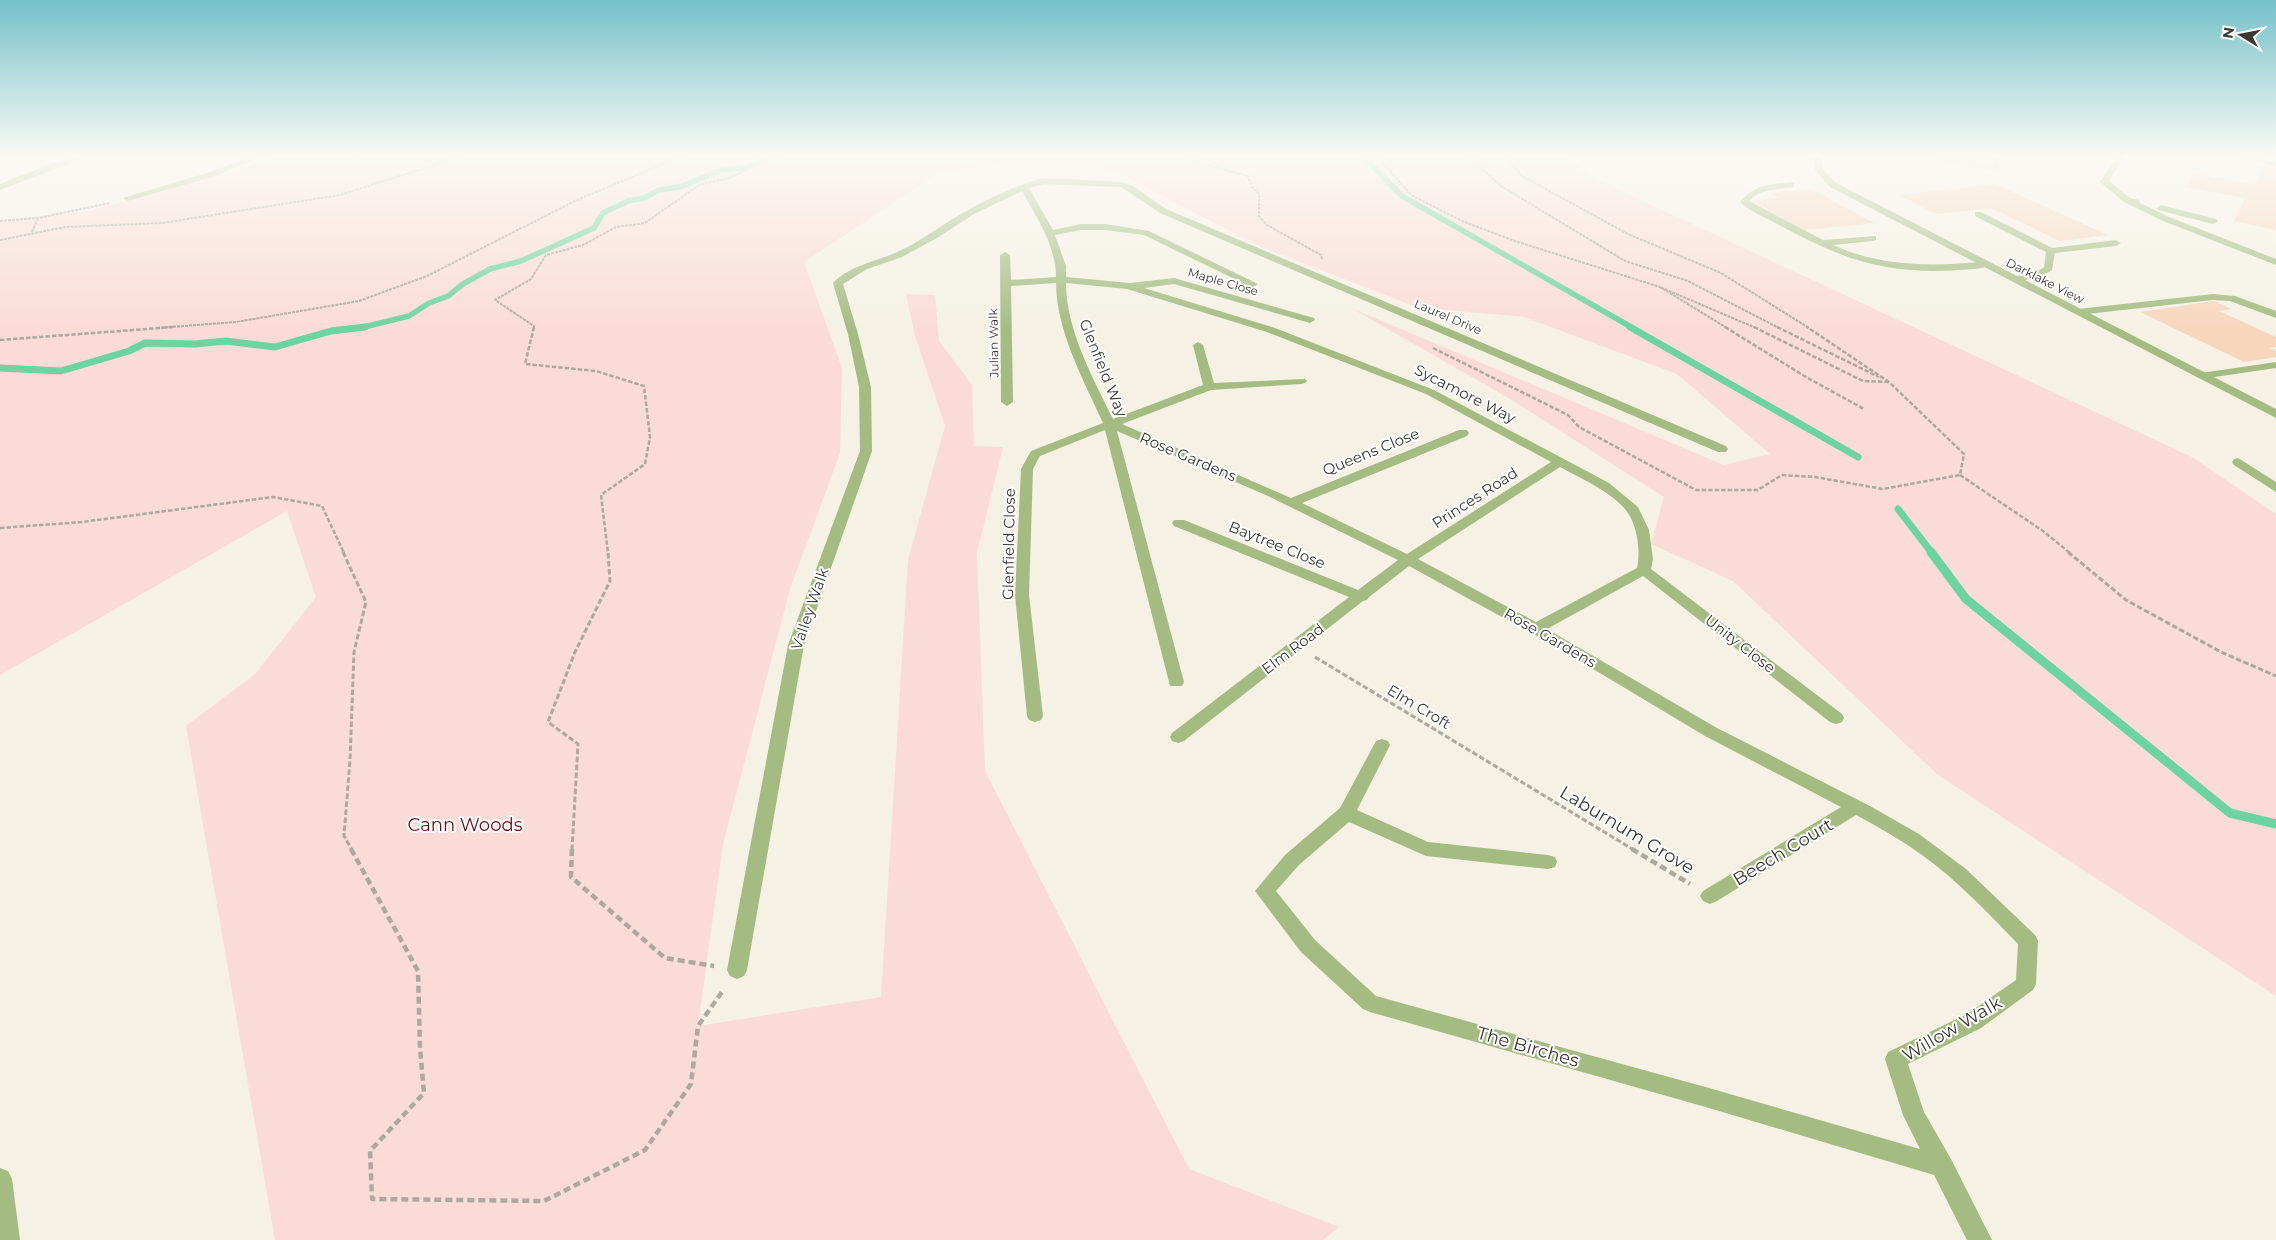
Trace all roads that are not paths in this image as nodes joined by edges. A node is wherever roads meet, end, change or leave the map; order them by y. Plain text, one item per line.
1 (968, 214) edge
2 (1039, 214) edge
3 (1170, 214) edge
4 (1766, 214) edge
5 (1889, 214) edge
6 (1978, 214) dead end
7 (2155, 214) edge
8 (2183, 214) edge
9 (2212, 221) dead end
10 (1050, 233) junction
11 (1873, 238) dead end
12 (2116, 243) dead end
13 (1823, 244) junction
14 (2051, 251) junction
15 (1005, 255) dead end
16 (2276, 262) edge
17 (1986, 264) junction
18 (2015, 279) junction
19 (1061, 280) junction
20 (1006, 283) junction
21 (1253, 284) dead end
22 (1128, 286) junction
23 (2078, 312) junction
24 (2276, 315) edge
25 (1310, 320) dead end
26 (1198, 345) dead end
27 (2276, 365) edge
28 (2201, 376) junction
29 (1301, 380) dead end
30 (1209, 387) junction
31 (1007, 402) dead end
32 (2276, 414) edge
33 (1109, 424) junction
34 (1463, 432) dead end
35 (1722, 450) dead end
36 (1560, 462) junction
37 (2238, 462) dead end
38 (2276, 488) edge
39 (1292, 502) junction
40 (1179, 523) dead end
41 (1407, 560) junction
42 (1644, 570) junction
43 (1362, 597) junction
44 (1535, 628) junction
45 (1176, 682) dead end
46 (1035, 716) dead end
47 (1836, 718) dead end
48 (1178, 737) dead end
49 (1382, 745) dead end
50 (1855, 807) junction
51 (1347, 813) junction
52 (1548, 862) dead end
53 (1973, 885) joint
54 (1710, 896) road end
55 (737, 970) road end
56 (1942, 1167) junction
57 (0, 1179) edge
58 (8, 1240) edge
59 (1980, 1240) edge

1 - 55 street, Valley Walk
2 - 10 street, Glenfield Way
3 - 35 street, Laurel Drive
4 - 13 street
5 - 17 street, Darklake View
6 - 14 street
7 - 16 street
8 - 9 street
10 - 19 street, Glenfield Way
10 - 21 street
11 - 13 street
12 - 14 street
13 - 17 street
14 - 18 street
15 - 20 street, Julian Walk
17 - 18 street, Darklake View
18 - 23 street, Darklake View
19 - 20 street
19 - 22 street, Sycamore Way
19 - 33 street, Glenfield Way
20 - 31 street, Julian Walk
22 - 25 street, Maple Close
22 - 36 street, Sycamore Way
23 - 24 street
23 - 28 street, Darklake View
26 - 30 street
27 - 28 street
28 - 32 street, Darklake View
29 - 30 street, Glenfield Close
30 - 33 street, Glenfield Close
33 - 39 street, Rose Gardens
33 - 45 street, Glenfield Way
33 - 46 street, Glenfield Close
34 - 39 street, Queens Close
36 - 41 street, Princes Road
36 - 42 street, Sycamore Way
37 - 38 street
39 - 41 street, Rose Gardens
40 - 43 street, Baytree Close
41 - 43 street, Elm Road
41 - 44 street, Rose Gardens
42 - 44 street
42 - 47 street, Unity Close
43 - 48 street, Elm Road
44 - 50 street, Rose Gardens
49 - 51 street, The Birches
50 - 53 street, Rose Gardens
50 - 54 street, Beech Court
51 - 52 street
51 - 56 street, The Birches
53 - 56 street, Willow Walk
56 - 59 street
57 - 58 street

